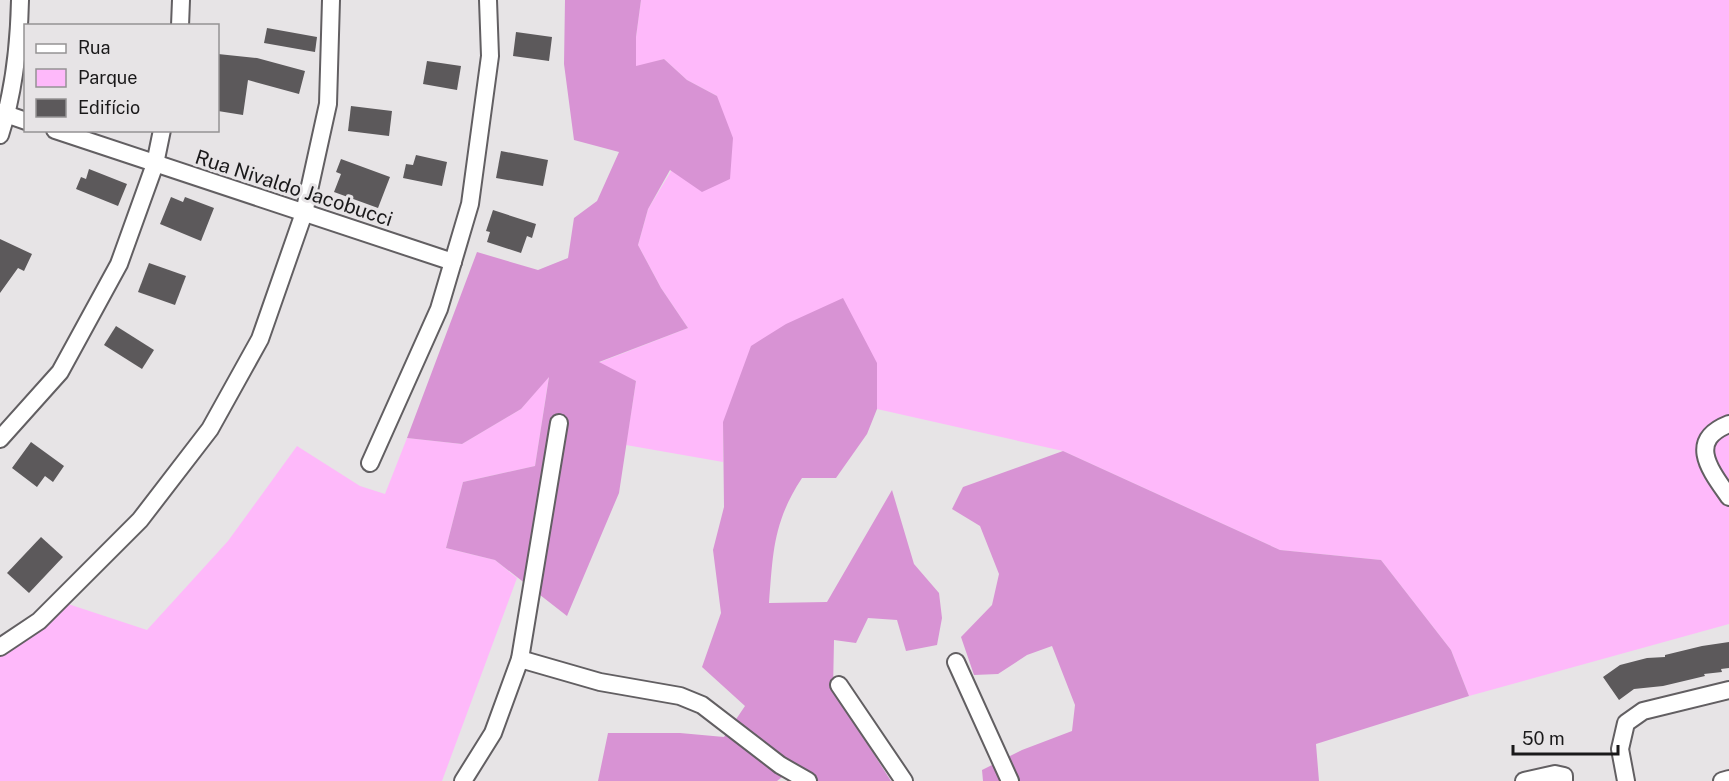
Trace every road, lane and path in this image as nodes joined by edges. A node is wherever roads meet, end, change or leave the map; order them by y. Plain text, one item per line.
1 (20, 0) edge
2 (181, 0) edge
3 (331, 0) edge
4 (488, 0) edge
5 (180, 24) edge
6 (3, 113) edge
7 (24, 120) edge
8 (61, 132) edge
9 (162, 132) edge
10 (0, 135) edge
11 (155, 164) junction
12 (304, 213) junction
13 (453, 262) junction
14 (559, 423) dead end
15 (1729, 424) edge
16 (0, 439) edge
17 (370, 463) dead end
18 (1729, 496) edge
19 (0, 647) edge
20 (520, 659) junction
21 (956, 662) dead end
22 (839, 685) dead end
23 (1729, 690) edge
24 (1729, 779) edge
25 (463, 781) edge
26 (808, 781) edge
27 (904, 781) edge
28 (1010, 781) edge
29 (1524, 781) edge
30 (1564, 781) edge
31 (1626, 781) edge
32 (1722, 781) edge

1 - 6 street
2 - 5 street
3 - 12 street
4 - 13 street
6 - 7 street
6 - 10 street
8 - 11 street, Rua Nivaldo Jacobucci
9 - 11 street
11 - 12 street, Rua Nivaldo Jacobucci
11 - 16 street
12 - 13 street, Rua Nivaldo Jacobucci
12 - 19 street
13 - 17 street
14 - 20 street
15 - 18 street
20 - 25 street
20 - 26 street
21 - 28 street
22 - 27 street
23 - 31 street
24 - 32 street
29 - 30 street

